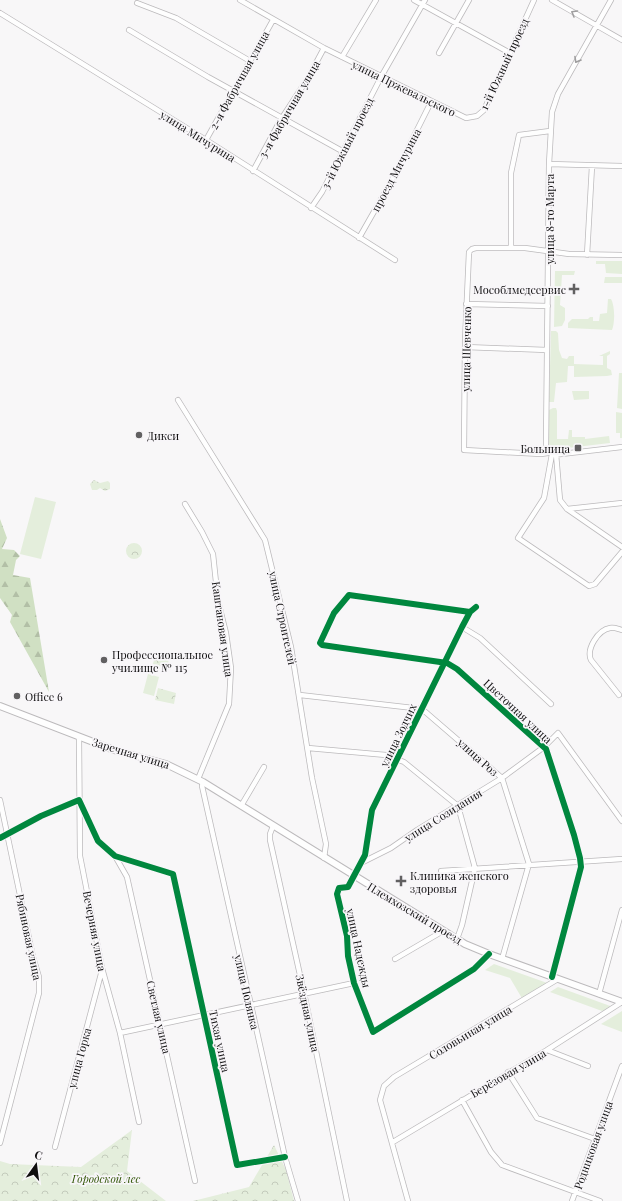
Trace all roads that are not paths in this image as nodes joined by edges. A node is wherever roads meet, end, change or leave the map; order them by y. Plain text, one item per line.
1 (240, 0) edge
2 (376, 0) edge
3 (414, 0) edge
4 (469, 0) edge
5 (534, 0) edge
6 (552, 0) edge
7 (611, 0) edge
8 (424, 2) edge
9 (137, 3) dead end
10 (0, 13) edge
11 (273, 20) junction
12 (456, 24) junction
13 (597, 26) junction
14 (128, 30) dead end
15 (622, 40) edge
16 (324, 48) junction
17 (439, 53) dead end
18 (510, 54) junction
19 (342, 57) junction
20 (250, 61) junction
21 (381, 77) junction
22 (233, 91) junction
23 (431, 102) junction
24 (282, 117) junction
25 (466, 118) joint
26 (550, 131) junction
27 (206, 140) junction
28 (342, 151) junction
29 (549, 164) junction
30 (592, 166) junction
31 (622, 166) edge
32 (253, 171) junction
33 (311, 208) junction
34 (359, 238) junction
35 (511, 248) junction
36 (549, 250) junction
37 (587, 255) junction
38 (622, 255) edge
39 (395, 260) dead end
40 (466, 304) junction
41 (548, 306) junction
42 (465, 347) junction
43 (547, 350) junction
44 (178, 400) dead end
45 (622, 447) edge
46 (552, 454) junction
47 (622, 503) edge
48 (185, 504) dead end
49 (567, 509) junction
50 (622, 547) edge
51 (622, 552) edge
52 (476, 607) dead end
53 (470, 612) junction
54 (462, 628) junction
55 (622, 630) edge
56 (445, 662) junction
57 (619, 695) dead end
58 (300, 696) junction
59 (551, 704) dead end
60 (0, 706) edge
61 (422, 709) junction
62 (79, 737) junction
63 (544, 747) junction
64 (308, 748) junction
65 (398, 758) junction
66 (264, 766) dead end
67 (502, 778) junction
68 (201, 781) junction
69 (0, 800) edge
70 (79, 800) junction
71 (241, 806) junction
72 (458, 806) junction
73 (622, 821) edge
74 (273, 826) junction
75 (8, 833) junction
76 (0, 838) edge
77 (115, 856) junction
78 (324, 858) junction
79 (622, 859) edge
80 (581, 861) junction
81 (363, 862) junction
82 (529, 864) junction
83 (475, 868) junction
84 (441, 871) dead end
85 (355, 876) junction
86 (622, 910) edge
87 (443, 931) junction
88 (457, 939) junction
89 (489, 954) junction
90 (395, 959) dead end
91 (502, 959) junction
92 (102, 968) junction
93 (555, 978) junction
94 (354, 983) junction
95 (304, 993) junction
96 (599, 994) junction
97 (622, 1002) edge
98 (250, 1005) junction
99 (204, 1015) junction
100 (161, 1023) junction
101 (120, 1032) junction
102 (546, 1050) junction
103 (588, 1066) dead end
104 (622, 1066) edge
105 (508, 1072) junction
106 (462, 1100) junction
107 (139, 1122) dead end
108 (595, 1139) junction
109 (393, 1142) junction
110 (0, 1143) edge
111 (55, 1147) dead end
112 (285, 1157) junction
113 (195, 1181) dead end
114 (575, 1192) junction
115 (298, 1201) edge
116 (347, 1201) edge
117 (408, 1201) edge
118 (572, 1201) edge
119 (600, 1201) edge

1 - 11 street
2 - 19 street
3 - 8 street
4 - 12 street
5 - 18 street, 1-й Южный проезд
13 -> 6 street
7 - 13 street, улица 8-го Марта
8 - 12 street
8 - 21 street, 3-й Южный проезд
9 - 20 street
10 - 27 street, улица Мичурина
11 - 16 street
11 - 20 street, 2-я Фабричная улица
12 - 17 street
12 - 18 street
13 - 15 street
13 -> 26 street, улица 8-го Марта
14 - 22 street
16 - 19 street, улица Пржевальского
16 - 24 street, 3-я Фабричная улица
18 - 25 street, 1-й Южный проезд
19 - 21 street, улица Пржевальского
20 - 22 street, 2-я Фабричная улица
21 - 23 street, улица Пржевальского
21 - 28 street, 3-й Южный проезд
22 - 24 street
22 - 27 street, 2-я Фабричная улица
23 - 25 street, улица Пржевальского
23 - 34 street, проезд Мичурина
24 - 28 street
24 - 32 street, 3-я Фабричная улица
26 - 29 street, улица 8-го Марта
26 - 35 street
27 - 32 street, улица Мичурина
28 - 33 street, 3-й Южный проезд
29 - 30 street
29 - 36 street, улица 8-го Марта
30 - 31 street
30 - 37 street
32 - 33 street, улица Мичурина
33 - 34 street, улица Мичурина
34 - 39 street, улица Мичурина
35 - 36 street
35 - 40 street, улица Шевченко
36 - 37 street
36 - 41 street, улица 8-го Марта
37 - 38 street
40 - 41 street
40 - 42 street, улица Шевченко
41 - 43 street, улица 8-го Марта
42 - 43 street
42 - 46 street, улица Шевченко
43 - 46 street, улица 8-го Марта
44 - 58 street, улица Строителей
45 - 46 street
46 - 49 street, улица 8-го Марта
46 - 51 street
47 - 49 street
48 - 68 street, Каштановая улица
49 - 50 street
52 - 53 street, улица Зодчих
53 - 54 street, улица Зодчих
53 - 56 street, Цветочная улица
54 - 56 street, улица Зодчих
54 - 59 street
55 - 57 street
56 - 61 street, улица Зодчих
56 - 63 street, Цветочная улица
58 - 61 street
58 - 64 street, улица Строителей
60 - 62 main road
61 - 65 street, улица Зодчих
61 - 67 street, улица Роз
62 - 68 main road, Заречная улица
62 - 70 street, Вечерняя улица
63 - 67 street, улица Созидания
63 - 73 street, улица Созидания
63 - 80 street, Цветочная улица
64 - 65 street
64 - 78 street, улица Строителей
65 - 72 street
65 - 81 street, улица Зодчих
66 - 71 street
67 - 72 street, улица Созидания
67 - 82 street, улица Роз
68 - 71 main road, Племхозский проезд
68 - 98 street, улица Полянка
69 - 75 street, Рябиновая улица
70 - 75 street
70 - 77 street
70 - 92 street, Вечерняя улица
71 - 74 main road, Племхозский проезд
72 - 81 street, улица Созидания
72 - 83 street
74 - 78 main road, Племхозский проезд
74 - 95 street, Звёздная улица
75 - 76 street
75 - 110 street, Рябиновая улица
77 - 99 street, Тихая улица
77 - 100 street, Светлая улица
78 - 85 main road, Племхозский проезд
79 - 80 street
80 - 82 street
80 - 93 street
81 - 85 street, улица Зодчих
82 - 83 street
82 - 91 street
83 - 84 street
83 - 88 street
85 - 87 main road, Племхозский проезд
85 - 94 street, улица Надежды
86 - 96 street
87 - 88 main road, Племхозский проезд
87 - 90 street
88 - 89 main road, Племхозский проезд
89 - 91 main road, Племхозский проезд
89 - 94 street, улица Надежды
91 - 93 main road, Племхозский проезд
92 - 101 street, Вечерняя улица
92 - 111 street, улица Горка
93 - 96 main road, Племхозский проезд
93 - 109 street, Соловьиная улица
94 - 95 street
95 - 98 street
95 - 116 street, Звёздная улица
96 - 97 main road, Племхозский проезд
97 - 102 street, Берёзовая улица
98 - 99 street
98 - 112 street, улица Полянка
99 - 100 street
99 - 112 street, Тихая улица
100 - 101 street
100 - 113 street, Светлая улица
101 - 107 street, Вечерняя улица
102 - 103 street
102 - 105 street, Берёзовая улица
104 - 108 street, Родниковая улица
105 - 106 street, Берёзовая улица
105 - 108 street
106 - 109 street, Берёзовая улица
106 - 114 street
108 - 114 street, Родниковая улица
109 - 117 street
112 - 115 street, улица Полянка
114 - 118 street, Родниковая улица
114 - 119 street

